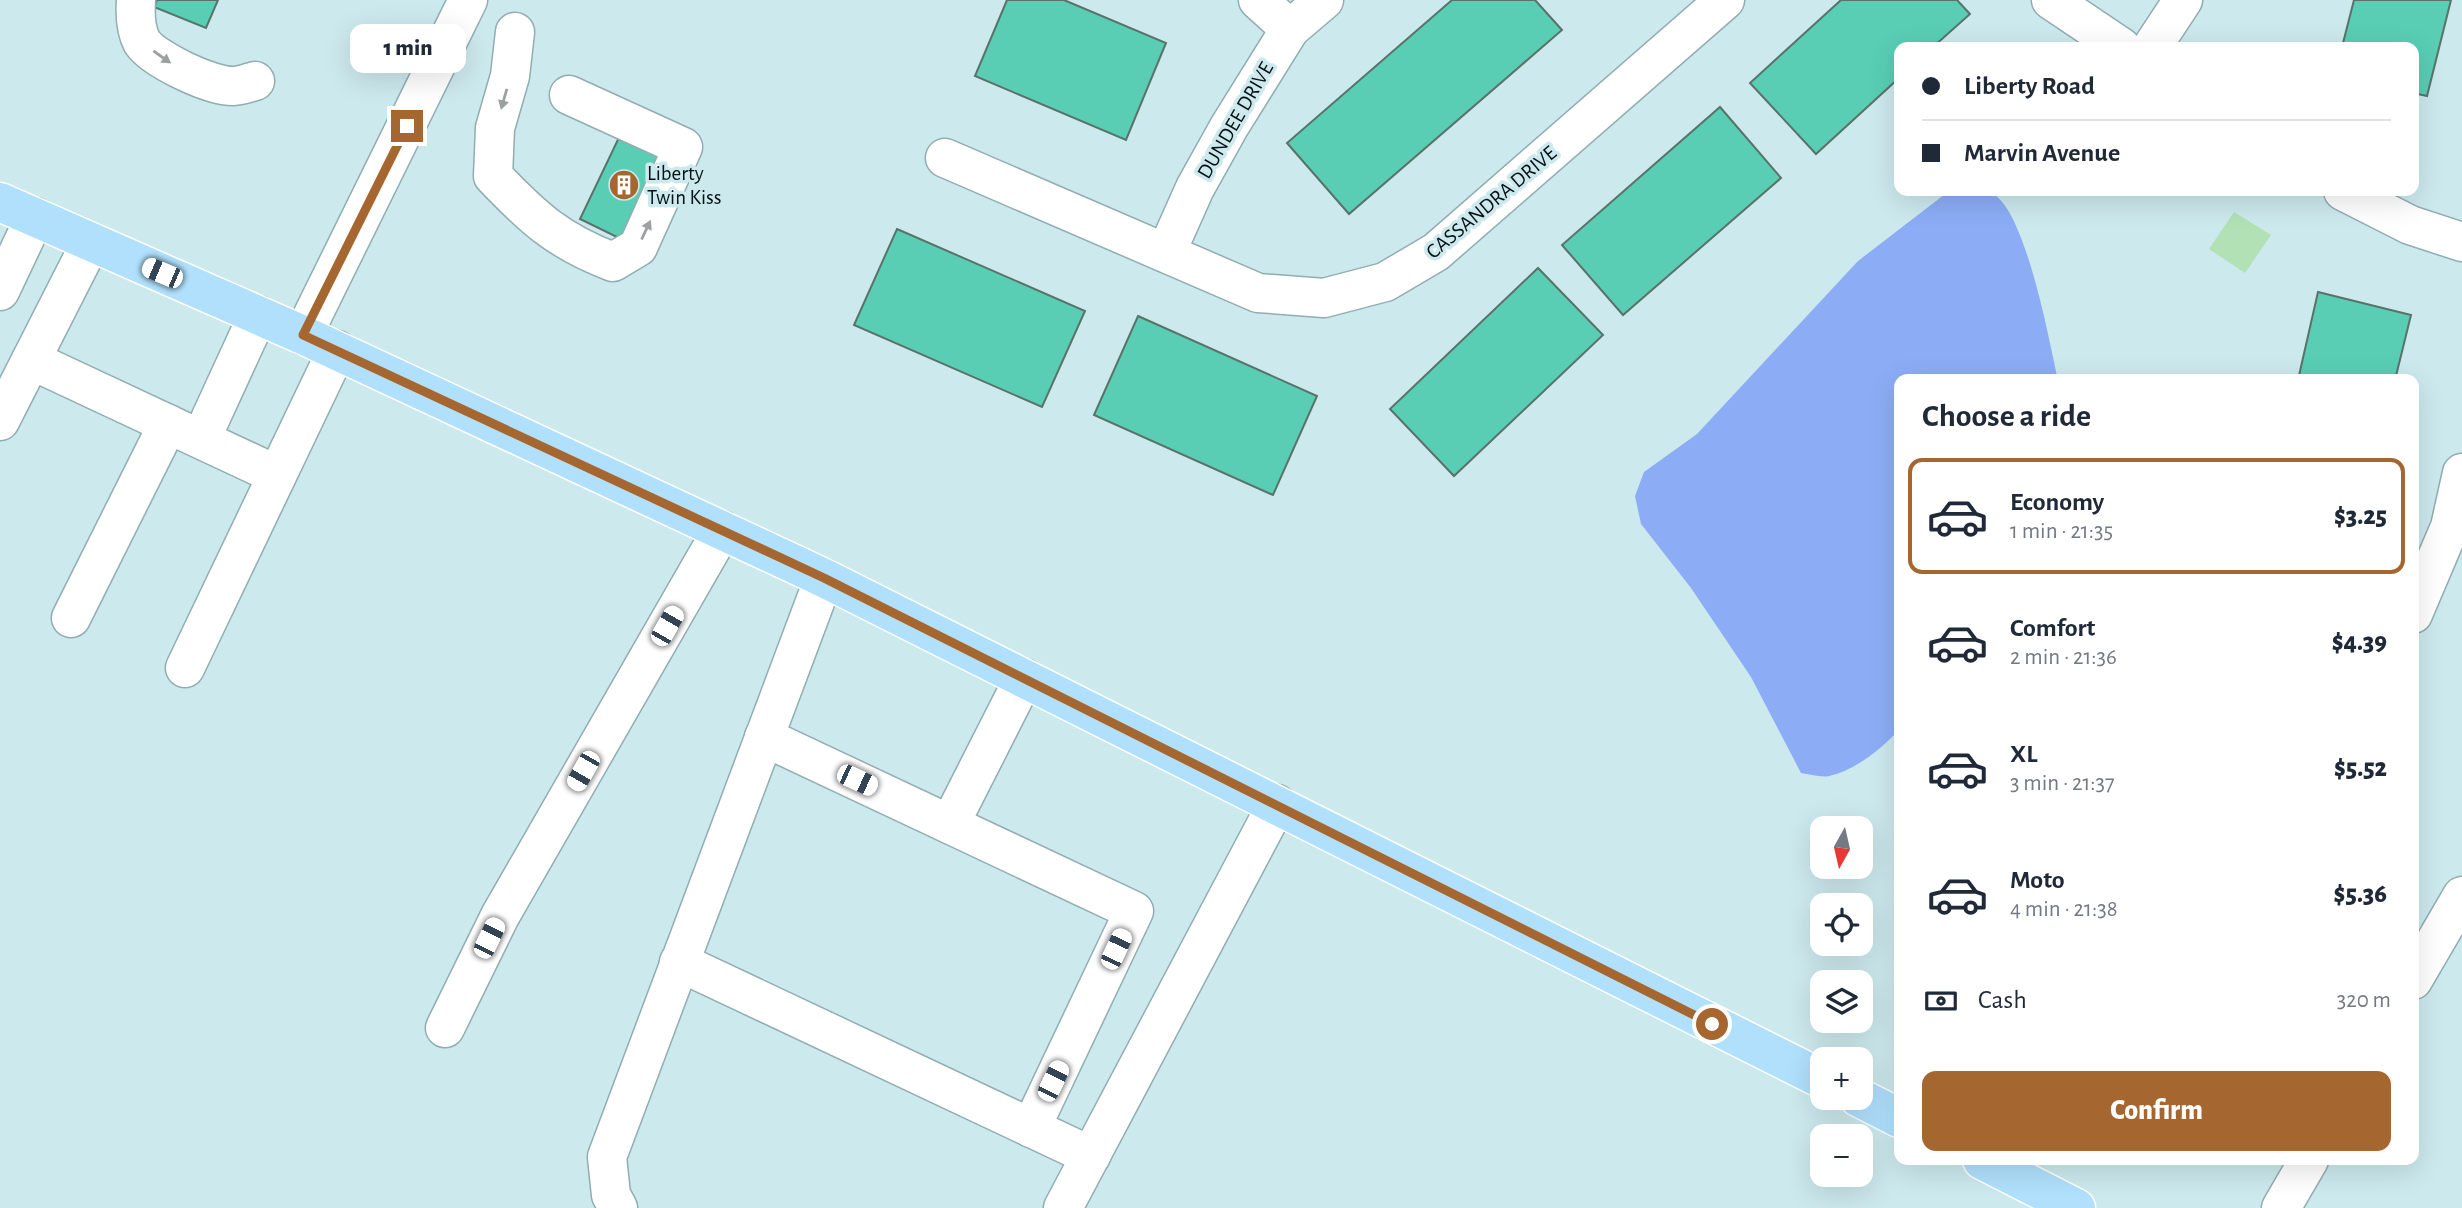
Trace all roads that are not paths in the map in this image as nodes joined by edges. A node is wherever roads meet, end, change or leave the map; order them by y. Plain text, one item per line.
1 (136, 0) edge
2 (468, 0) edge
3 (1258, 0) edge
4 (1324, 0) edge
5 (1725, 0) edge
6 (2051, 0) edge
7 (2183, 0) edge
8 (1290, 29) junction
9 (515, 32) dead end
10 (2114, 42) edge
11 (2155, 42) edge
12 (255, 81) dead end
13 (569, 95) dead end
14 (945, 158) dead end
15 (2353, 196) edge
16 (0, 202) edge
17 (35, 217) junction
18 (91, 242) junction
19 (2462, 242) edge
20 (1166, 253) junction
21 (0, 291) edge
22 (258, 315) junction
23 (320, 342) junction
24 (31, 360) junction
25 (0, 421) edge
26 (184, 431) junction
27 (2462, 473) edge
28 (277, 475) junction
29 (722, 530) junction
30 (824, 578) junction
31 (2419, 600) edge
32 (71, 618) dead end
33 (185, 668) dead end
34 (1024, 678) junction
35 (764, 737) junction
36 (1277, 804) junction
37 (950, 824) junction
38 (2462, 896) edge
39 (680, 962) junction
40 (2419, 971) edge
41 (445, 1028) dead end
42 (1810, 1073) edge
43 (1873, 1105) edge
44 (1894, 1115) edge
45 (1031, 1128) junction
46 (1091, 1156) junction
47 (1992, 1165) edge
48 (2306, 1165) edge
49 (618, 1208) edge
50 (1063, 1208) edge
51 (2076, 1208) edge
52 (2281, 1208) edge

1 -> 12 street
2 - 23 street
3 - 8 street
4 - 8 street, DUNDEE DRIVE
5 - 20 street, CASSANDRA DRIVE
6 - 10 street
7 - 11 street
8 - 20 street, DUNDEE DRIVE
9 -> 13 street
14 - 20 street, CASSANDRA DRIVE
15 - 19 street
16 - 17 main road
17 - 18 main road
17 - 21 street
18 - 22 main road
18 - 24 street
22 - 23 main road
22 - 26 street
23 - 28 street
23 - 29 main road
24 - 25 street
24 - 26 street
26 - 28 street
26 - 32 street
27 - 31 street
28 - 33 street
29 - 30 main road
29 - 41 street
30 - 34 main road
30 - 35 street
34 - 36 main road
34 - 37 street
35 - 37 street
35 - 39 street
36 - 42 main road
36 - 46 street
37 - 45 street
38 - 40 street
39 - 45 street
39 - 49 street
43 - 44 main road
45 - 46 street
46 - 50 street
47 - 51 main road
48 - 52 street

